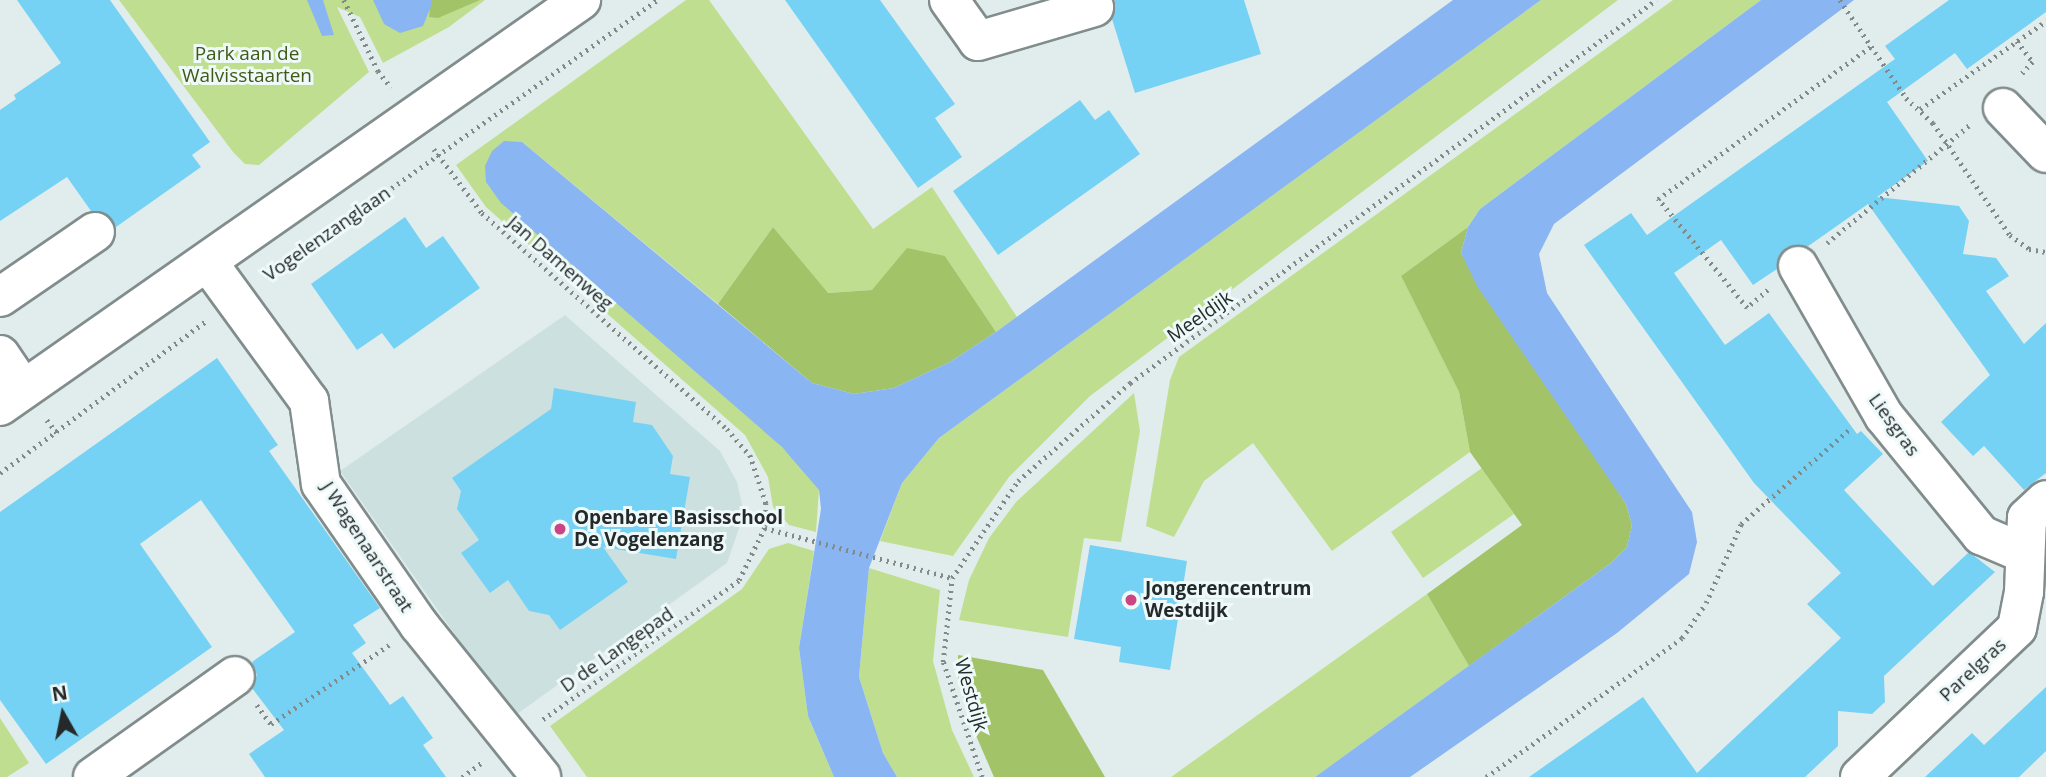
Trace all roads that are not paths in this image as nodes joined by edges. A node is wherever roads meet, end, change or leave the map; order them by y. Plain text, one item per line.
1 (949, 0) edge
2 (567, 4) edge
3 (1094, 7) dead end
4 (1998, 102) road end
5 (2046, 153) edge
6 (95, 232) dead end
7 (209, 264) junction
8 (1798, 266) road end
9 (0, 297) edge
10 (0, 355) edge
11 (12, 398) edge
12 (2046, 500) edge
13 (2023, 553) junction
14 (2035, 598) edge
15 (235, 676) road end
16 (93, 777) edge
17 (541, 777) edge
18 (1860, 777) edge

1 - 3 street
2 - 7 street
4 - 5 street
6 - 9 street
7 - 11 street
7 - 17 street, J Wagenaarstraat
8 - 13 street, Liesgras
10 - 11 street
12 - 13 street, Parelgras
13 - 14 street, Parelgras
14 - 18 street, Parelgras
15 - 16 street

